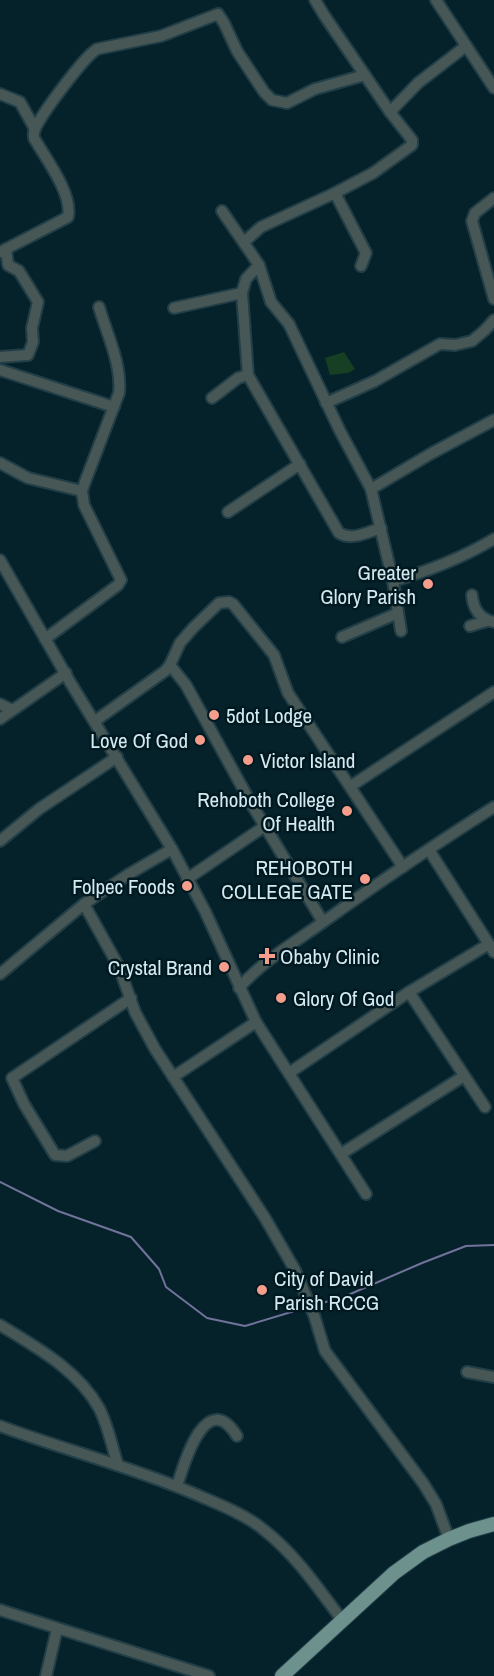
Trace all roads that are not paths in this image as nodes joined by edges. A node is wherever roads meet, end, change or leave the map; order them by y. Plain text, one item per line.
1 (315, 0) edge
2 (436, 0) edge
3 (466, 46) junction
4 (364, 75) junction
5 (493, 86) edge
6 (0, 93) edge
7 (390, 112) junction
8 (35, 129) junction
9 (335, 193) junction
10 (494, 198) edge
11 (222, 211) dead end
12 (244, 242) junction
13 (3, 251) edge
14 (259, 266) junction
15 (361, 266) dead end
16 (242, 293) junction
17 (494, 299) edge
18 (99, 307) dead end
19 (174, 308) dead end
20 (494, 320) edge
21 (0, 357) edge
22 (0, 370) edge
23 (248, 375) junction
24 (212, 398) dead end
25 (326, 403) junction
26 (114, 407) junction
27 (494, 420) edge
28 (0, 463) edge
29 (300, 464) junction
30 (371, 489) junction
31 (82, 491) junction
32 (228, 512) dead end
33 (381, 528) junction
34 (494, 539) edge
35 (0, 560) edge
36 (393, 581) junction
37 (472, 596) dead end
38 (398, 613) junction
39 (490, 622) edge
40 (470, 626) dead end
41 (401, 631) dead end
42 (342, 637) dead end
43 (45, 639) junction
44 (170, 666) junction
45 (66, 673) junction
46 (494, 692) edge
47 (0, 704) edge
48 (12, 710) junction
49 (0, 719) edge
50 (95, 722) junction
51 (117, 757) junction
52 (351, 786) junction
53 (494, 807) edge
54 (265, 826) junction
55 (0, 841) edge
56 (172, 849) junction
57 (429, 850) junction
58 (403, 867) junction
59 (187, 879) junction
60 (84, 904) junction
61 (323, 922) junction
62 (491, 948) edge
63 (0, 974) edge
64 (239, 988) junction
65 (409, 992) junction
66 (131, 998) junction
67 (256, 1022) junction
68 (289, 1073) junction
69 (464, 1076) junction
70 (173, 1077) junction
71 (485, 1107) dead end
72 (95, 1142) dead end
73 (341, 1154) junction
74 (366, 1194) dead end
75 (0, 1325) edge
76 (467, 1372) dead end
77 (494, 1377) edge
78 (0, 1426) edge
79 (237, 1436) dead end
80 (118, 1465) junction
81 (177, 1486) junction
82 (494, 1524) edge
83 (449, 1539) junction
84 (0, 1610) edge
85 (342, 1620) junction
86 (57, 1629) junction
87 (46, 1676) edge
88 (209, 1676) edge
89 (282, 1676) edge

1 - 4 street
2 - 3 street
3 - 5 street
3 - 7 street
4 - 7 street
4 - 8 street
6 - 8 street
7 - 9 street
8 - 13 street
9 - 12 street
9 - 15 street
10 - 17 street
11 - 12 street
12 - 14 street
13 - 21 street
14 - 16 street
14 - 25 street
16 - 19 street
16 - 23 street
18 - 26 street
20 - 25 street
22 - 26 street
23 - 24 street
23 - 29 street
25 - 30 street
26 - 31 street
27 - 30 street
28 - 31 street
29 - 32 street
29 - 33 street
30 - 33 street
31 - 43 street
33 - 36 street
34 - 36 street
35 - 43 street
36 - 38 street
37 - 39 street
38 - 41 street
38 - 42 street
39 - 40 street
43 - 45 street
44 - 50 street
44 - 52 street
44 - 54 street
45 - 48 street
45 - 50 street
46 - 52 street
47 - 48 street
48 - 49 street
50 - 51 street
51 - 55 street
51 - 56 street
52 - 58 street
53 - 57 street
54 - 59 street
54 - 61 street
56 - 59 street
56 - 60 street
57 - 58 street
57 - 62 street
58 - 61 street
59 - 64 street
60 - 63 street
60 - 66 street
61 - 64 street
62 - 65 street
64 - 67 street
65 - 68 street
65 - 69 street
66 - 70 street
66 - 72 street
67 - 68 street
67 - 70 street
68 - 73 street
69 - 71 street
69 - 73 street
70 - 83 street
73 - 74 street
75 - 80 street
76 - 77 street
78 - 80 street
79 - 81 street
80 - 81 street
81 - 85 street
82 - 83 main road
83 - 85 main road
84 - 86 street
85 - 89 main road
86 - 87 street
86 - 88 street

